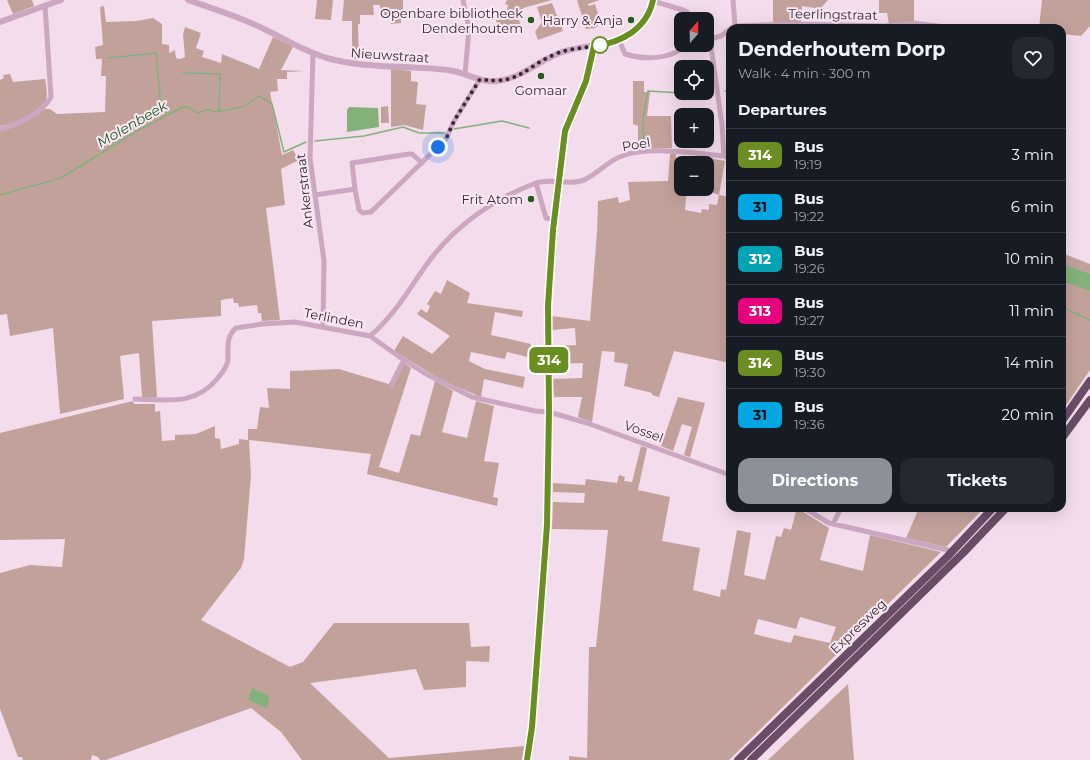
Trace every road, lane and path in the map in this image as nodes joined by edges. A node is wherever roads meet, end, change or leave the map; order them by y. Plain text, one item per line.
1 (61, 0) edge
2 (188, 0) edge
3 (463, 0) edge
4 (653, 0) edge
5 (732, 0) edge
6 (45, 6) junction
7 (687, 12) edge
8 (0, 22) edge
9 (732, 24) edge
10 (906, 24) edge
11 (921, 24) edge
12 (726, 33) edge
13 (714, 38) edge
14 (618, 40) junction
15 (594, 46) junction
16 (678, 52) edge
17 (711, 52) edge
18 (312, 54) junction
19 (465, 74) junction
20 (480, 79) junction
21 (0, 129) edge
22 (724, 156) joint
23 (422, 163) junction
24 (558, 181) junction
25 (536, 183) junction
26 (355, 189) junction
27 (315, 195) junction
28 (554, 220) junction
29 (323, 326) junction
30 (370, 336) junction
31 (404, 360) junction
32 (1090, 381) edge
33 (391, 385) dead end
34 (135, 400) dead end
35 (1090, 400) edge
36 (549, 412) junction
37 (1066, 415) edge
38 (1066, 433) edge
39 (726, 474) edge
40 (810, 512) edge
41 (839, 512) edge
42 (989, 512) edge
43 (1002, 512) edge
44 (833, 524) junction
45 (952, 551) junction
46 (527, 760) edge
47 (738, 760) edge
48 (751, 760) edge

1 - 6 street
2 - 18 street, Nieuwstraat
3 - 19 street
4 - 7 street
4 - 14 street, Nieuwstraat
5 - 9 street
6 - 8 street
6 - 21 street
10 - 11 street, Teerlingstraat
12 - 13 street
14 - 15 street, Nieuwstraat
14 - 16 street
15 - 20 street, Nieuwstraat
15 - 24 street
17 - 22 street
18 - 19 street, Nieuwstraat
18 - 27 street, Ankerstraat
19 - 20 street, Nieuwstraat
20 - 23 street
22 - 24 street, Poel
23 - 26 street
23 - 26 street
24 - 25 street, Terlinden
24 - 28 street
25 - 28 street
25 - 30 street, Terlinden
26 - 27 street
27 - 29 street, Ankerstraat
28 - 36 street
29 - 30 street, Terlinden
29 - 34 street, Terlinden
30 - 31 street, Vossel
31 - 33 street
31 - 36 street, Vossel
32 - 37 highway
35 - 38 highway
36 - 39 street, Vossel
36 - 46 street
40 - 44 street
41 - 44 street
42 - 45 highway, Expresweg
43 - 48 highway, Expresweg
44 - 45 street
45 - 47 highway, Expresweg

